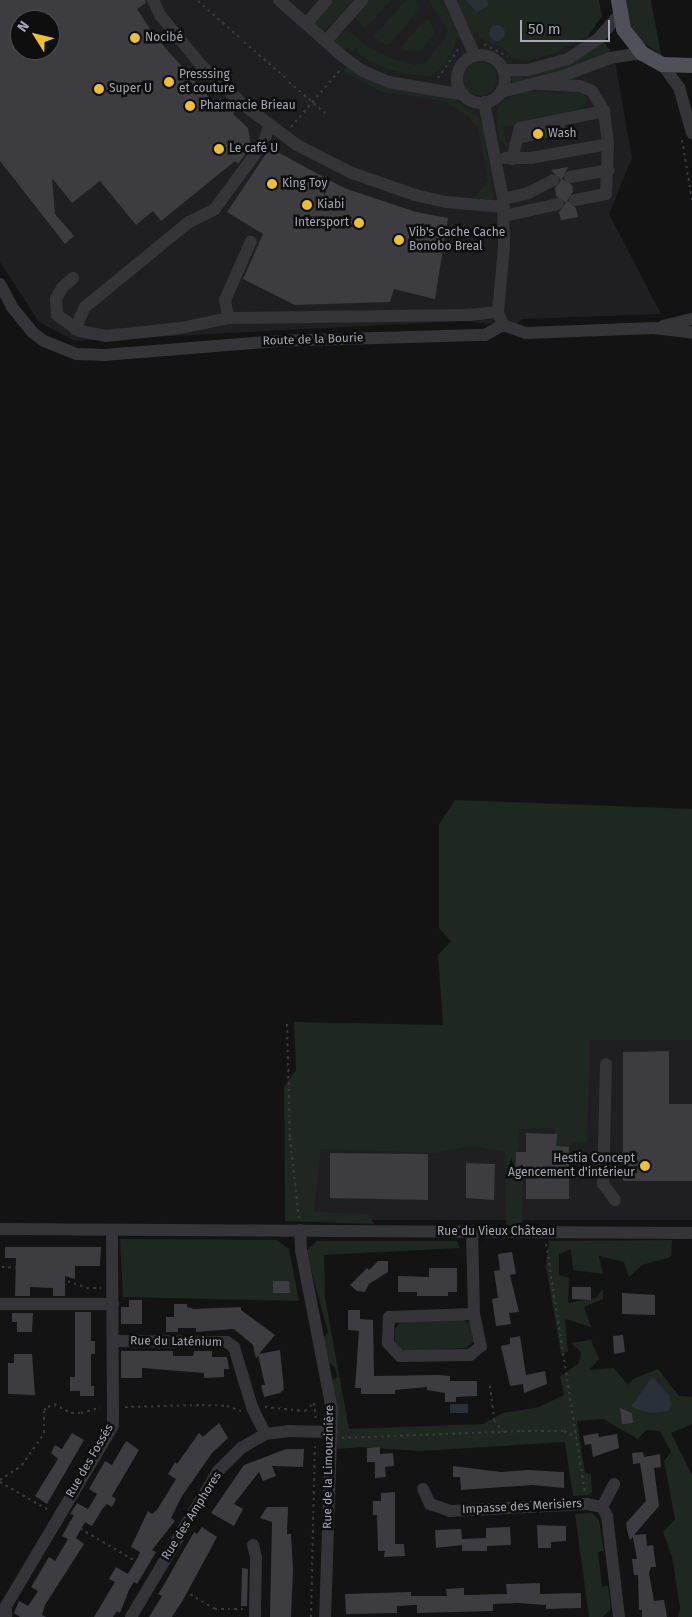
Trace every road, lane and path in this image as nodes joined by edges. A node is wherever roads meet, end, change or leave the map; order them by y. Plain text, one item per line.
1 (153, 0) edge
2 (327, 0) edge
3 (362, 0) edge
4 (450, 0) edge
5 (198, 1) edge
6 (284, 2) edge
7 (618, 7) edge
8 (306, 24) junction
9 (240, 38) dead end
10 (326, 41) junction
11 (244, 42) dead end
12 (642, 53) junction
13 (475, 56) junction
14 (348, 60) junction
15 (662, 64) junction
16 (692, 65) edge
17 (503, 70) junction
18 (458, 73) junction
19 (286, 78) dead end
20 (290, 82) dead end
21 (537, 84) junction
22 (420, 88) junction
23 (501, 92) junction
24 (464, 95) junction
25 (312, 102) junction
26 (484, 102) junction
27 (604, 111) junction
28 (325, 113) dead end
29 (269, 126) junction
30 (686, 132) edge
31 (285, 137) junction
32 (608, 144) junction
33 (496, 156) junction
34 (512, 159) junction
35 (608, 170) junction
36 (570, 177) dead end
37 (553, 180) dead end
38 (575, 200) dead end
39 (692, 200) edge
40 (558, 204) dead end
41 (504, 207) junction
42 (251, 241) dead end
43 (73, 278) dead end
44 (0, 284) edge
45 (498, 312) junction
46 (228, 318) junction
47 (692, 320) edge
48 (503, 325) junction
49 (654, 328) junction
50 (75, 329) junction
51 (692, 333) edge
52 (287, 1024) dead end
53 (606, 1064) dead end
54 (615, 1200) dead end
55 (0, 1229) edge
56 (112, 1230) junction
57 (300, 1230) junction
58 (472, 1232) junction
59 (545, 1232) junction
60 (692, 1232) edge
61 (2, 1267) dead end
62 (0, 1304) edge
63 (107, 1304) junction
64 (474, 1314) junction
65 (113, 1341) junction
66 (490, 1386) dead end
67 (114, 1407) junction
68 (254, 1410) junction
69 (315, 1431) junction
70 (503, 1432) junction
71 (265, 1434) junction
72 (331, 1434) junction
73 (576, 1437) junction
74 (0, 1481) edge
75 (614, 1484) dead end
76 (423, 1489) dead end
77 (587, 1504) junction
78 (602, 1507) junction
79 (58, 1516) junction
80 (253, 1545) dead end
81 (156, 1574) junction
82 (255, 1613) edge
83 (6, 1617) edge
84 (131, 1617) edge
85 (311, 1617) edge
86 (325, 1617) edge
87 (619, 1617) edge

1 - 29 street
2 - 8 street
3 - 10 street
4 - 13 street
5 - 9 path
6 - 8 street
7 - 12 main road
7 - 17 street
8 - 10 street
10 - 14 street
11 - 19 path
12 - 15 main road
12 - 21 street
13 - 17 street
13 - 18 street
14 - 22 street
14 - 25 path
15 - 16 main road
15 - 30 street
17 - 23 street
18 - 22 street
18 - 24 street
20 - 25 path
21 - 23 street
21 - 27 street
22 - 24 street
23 - 26 street
24 - 26 street
25 - 28 path
25 - 31 path
26 - 33 street
27 - 32 street
27 - 34 street
29 - 31 street
29 - 50 street
30 - 39 path
31 - 41 street
32 - 34 street
32 - 35 street
33 - 34 street
33 - 41 street
35 - 36 street
35 - 38 street
37 - 41 street
40 - 41 street
41 - 45 street
42 - 46 street
43 - 50 street
44 - 48 street, Route de la Bourie
45 - 46 street
45 - 48 street
46 - 50 street
47 - 49 street
48 - 49 street
49 - 51 street
52 - 57 path
53 - 54 street
55 - 56 street, Rue du Vieux Château
56 - 57 street, Rue du Vieux Château
56 - 63 street, Rue des Fossés
57 - 58 street, Rue du Vieux Château
57 - 72 street, Rue de la Limouzinière
58 - 59 street, Rue du Vieux Château
58 - 64 street
59 - 60 street, Rue du Vieux Château
59 - 73 path
61 - 63 path
62 - 63 street
63 - 65 street, Rue des Fossés
64 - 64 street
65 - 67 street, Rue des Fossés
65 - 68 street, Rue du Laténium
66 - 70 path
67 - 68 path
67 - 74 path
67 - 79 street, Rue des Fossés
68 - 69 path
68 - 71 street, Rue du Laténium
69 - 71 street, Rue des Amphores
69 - 72 street, Rue des Amphores
69 - 85 path
70 - 72 path
70 - 73 path
71 - 81 street, Rue des Amphores
72 - 86 street, Rue de la Limouzinière
73 - 77 path
74 - 79 path
75 - 78 street
76 - 77 street, Impasse des Merisiers
77 - 78 street, Impasse des Merisiers
78 - 87 street
79 - 81 path
79 - 83 street, Rue des Fossés
80 - 82 street
81 - 82 path
81 - 84 street, Rue des Amphores

